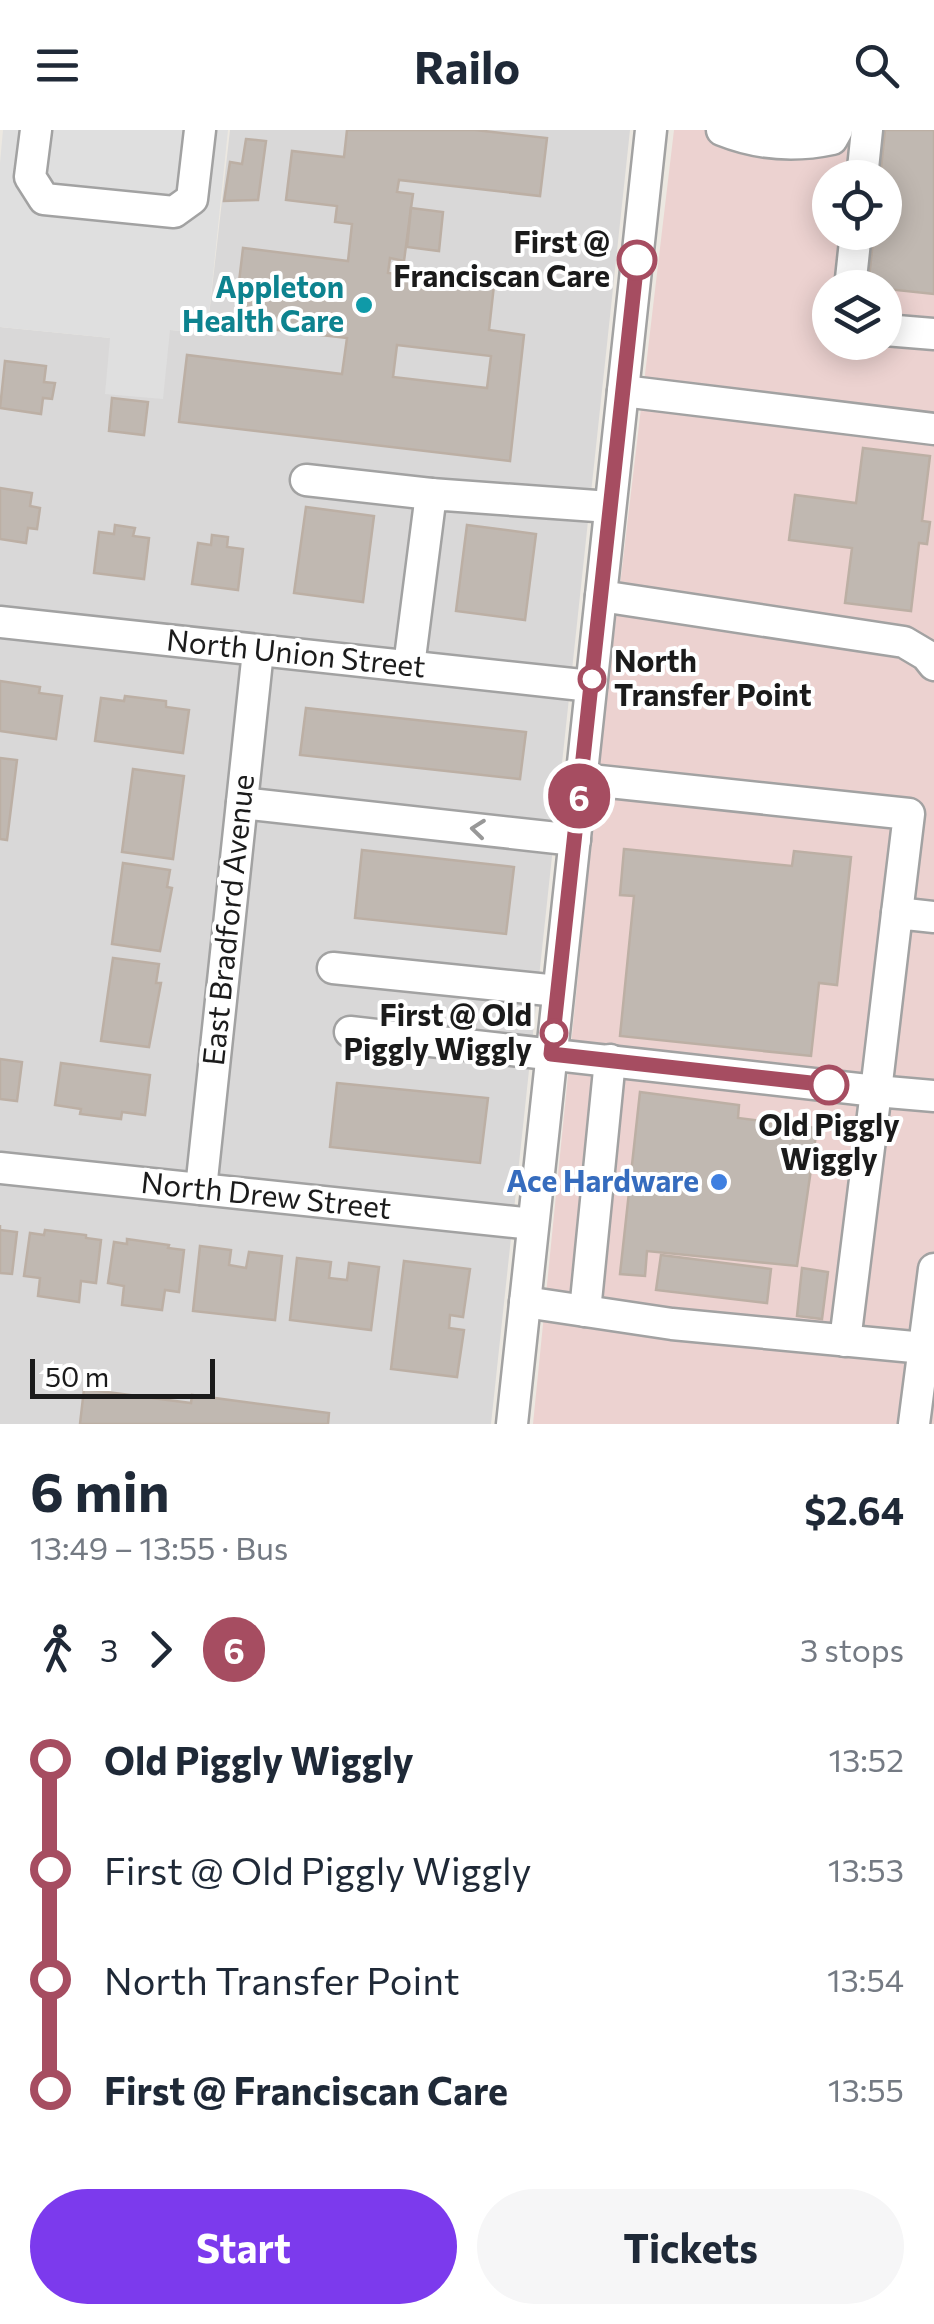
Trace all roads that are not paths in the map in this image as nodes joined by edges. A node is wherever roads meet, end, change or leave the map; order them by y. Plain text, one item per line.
1 (36, 130) edge
2 (200, 130) edge
3 (651, 130) edge
4 (722, 130) edge
5 (836, 130) edge
6 (867, 130) edge
7 (864, 160) edge
8 (902, 331) edge
9 (934, 334) edge
10 (623, 392) junction
11 (934, 430) edge
12 (306, 480) dead end
13 (431, 494) junction
14 (610, 507) junction
15 (600, 596) junction
16 (0, 622) edge
17 (258, 651) junction
18 (934, 665) edge
19 (409, 666) junction
20 (591, 686) junction
21 (581, 779) junction
22 (242, 803) junction
23 (574, 840) junction
24 (897, 913) junction
25 (934, 917) edge
26 (333, 968) dead end
27 (558, 991) junction
28 (350, 1032) dead end
29 (551, 1054) junction
30 (610, 1060) junction
31 (876, 1090) junction
32 (934, 1096) edge
33 (0, 1168) edge
34 (200, 1190) junction
35 (533, 1224) junction
36 (934, 1270) edge
37 (525, 1302) junction
38 (585, 1311) junction
39 (845, 1340) junction
40 (924, 1348) junction
41 (512, 1424) edge
42 (914, 1424) edge

1 - 2 street
3 - 10 street
4 - 5 street
6 - 7 street
8 - 9 street
10 - 11 street
10 - 14 street
12 - 13 street
13 - 14 street
13 - 19 street
14 - 15 street
15 - 18 street
15 - 20 street
16 - 17 street, North Union Street
17 - 19 street, North Union Street
17 - 22 street, East Bradford Avenue
19 - 20 street, North Union Street
20 - 21 street
21 - 23 street
21 - 24 street
23 -> 22 street
22 - 34 street, East Bradford Avenue
23 - 27 street
24 - 25 street
24 - 31 street
26 - 27 street
27 - 29 street
28 - 29 street
29 - 30 street
29 - 35 street
30 - 31 street
30 - 38 street
31 - 32 street
31 - 39 street
33 - 34 street, North Drew Street
34 - 35 street, North Drew Street
35 - 37 street
36 - 40 street
37 - 38 street
37 - 41 street
38 - 39 street
39 - 40 street
40 - 42 street

